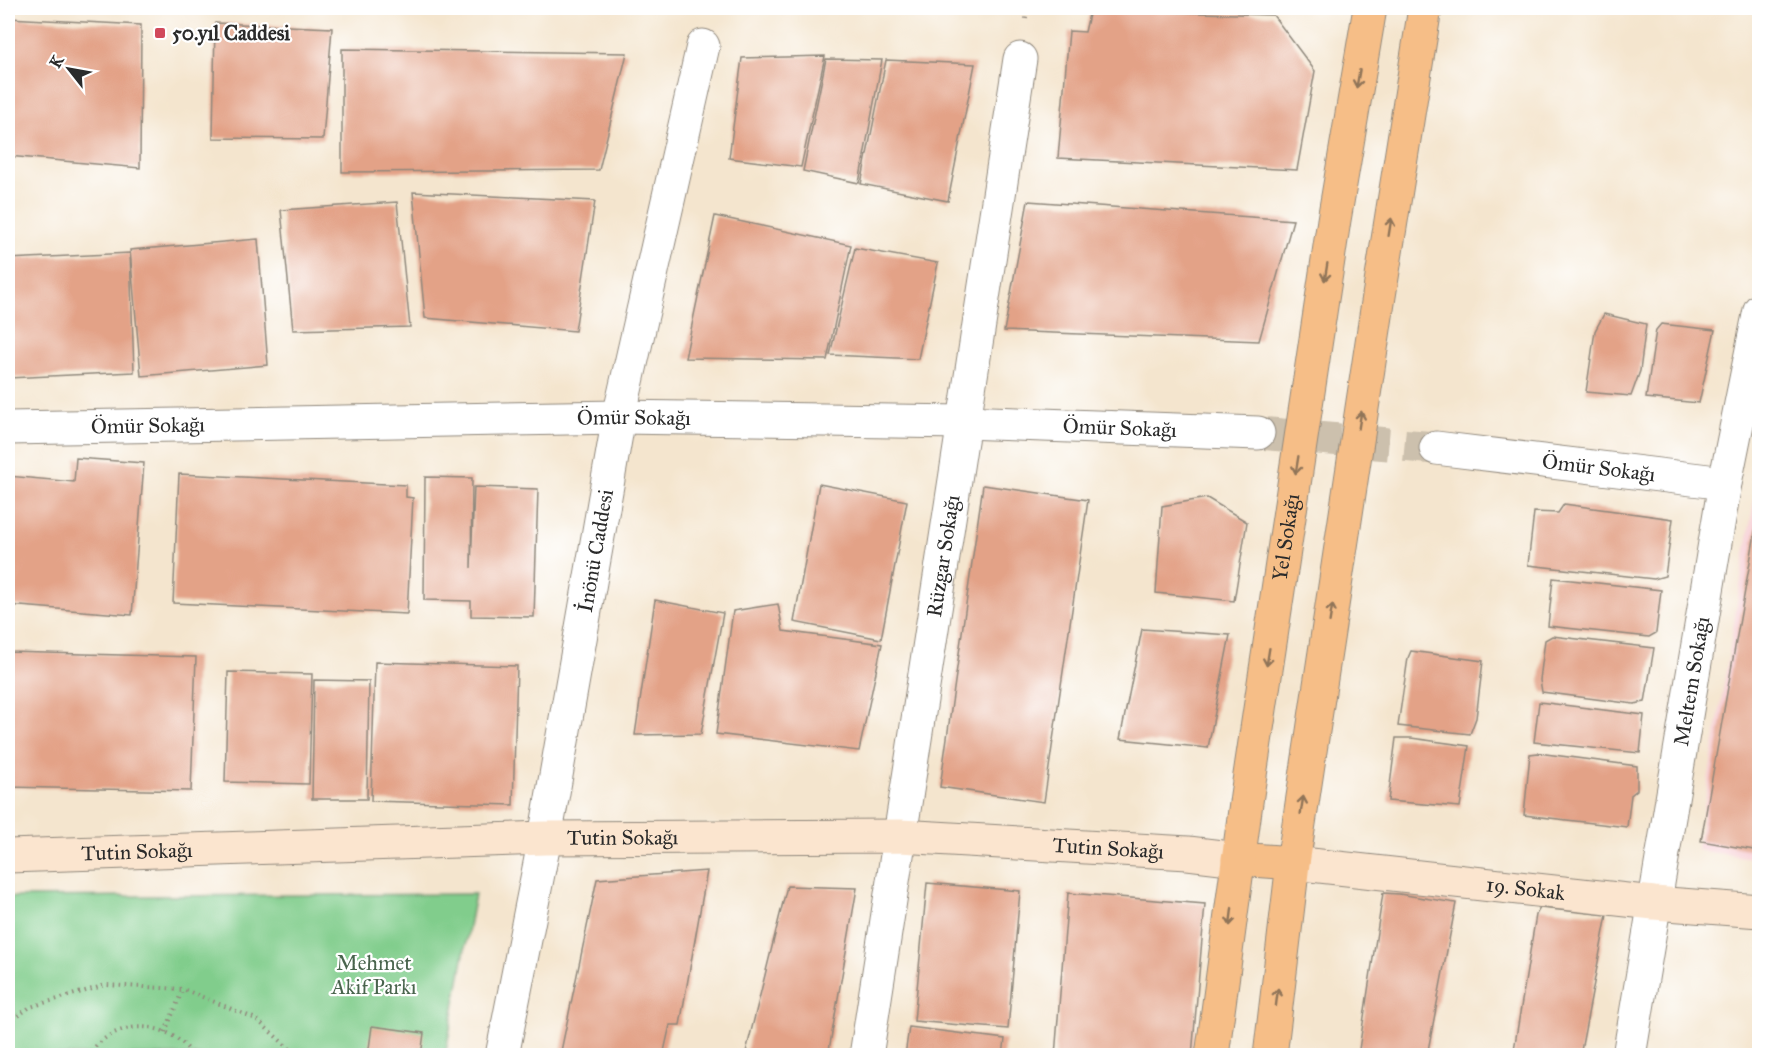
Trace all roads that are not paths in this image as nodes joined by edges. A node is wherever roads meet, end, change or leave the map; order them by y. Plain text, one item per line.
1 (1369, 15) edge
2 (1423, 19) edge
3 (703, 46) dead end
4 (1020, 59) dead end
5 (1760, 310) edge
6 (618, 417) junction
7 (963, 422) junction
8 (8, 428) edge
9 (1258, 434) tunnel mouth
10 (1436, 448) tunnel mouth
11 (1725, 483) junction
12 (900, 836) junction
13 (545, 838) junction
14 (8, 856) edge
15 (1238, 858) junction
16 (1293, 863) junction
17 (1654, 903) junction
18 (1760, 911) edge
19 (502, 1056) edge
20 (866, 1056) edge
21 (1212, 1056) edge
22 (1270, 1056) edge
23 (1629, 1056) edge

1 -> 15 main road, Yel Sokağı
16 -> 2 main road
3 - 6 street, İnönü Caddesi
4 - 7 street, Rüzgar Sokağı
5 - 11 street, Meltem Sokağı
6 - 7 street, Ömür Sokağı
6 - 8 street, Ömür Sokağı
6 - 13 street, İnönü Caddesi
7 - 9 street, Ömür Sokağı
7 - 12 street, Rüzgar Sokağı
10 - 11 street, Ömür Sokağı
11 - 17 street, Meltem Sokağı
12 - 13 main road, Tutin Sokağı
12 - 15 main road, Tutin Sokağı
12 - 20 street, Rüzgar Sokağı
13 - 14 main road, Tutin Sokağı
13 - 19 street, İnönü Caddesi
15 - 16 main road
15 -> 21 main road, Yel Sokağı
16 - 17 main road, 19. Sokak
22 -> 16 main road
17 - 18 main road, 19. Sokak
17 - 23 street, Meltem Sokağı

